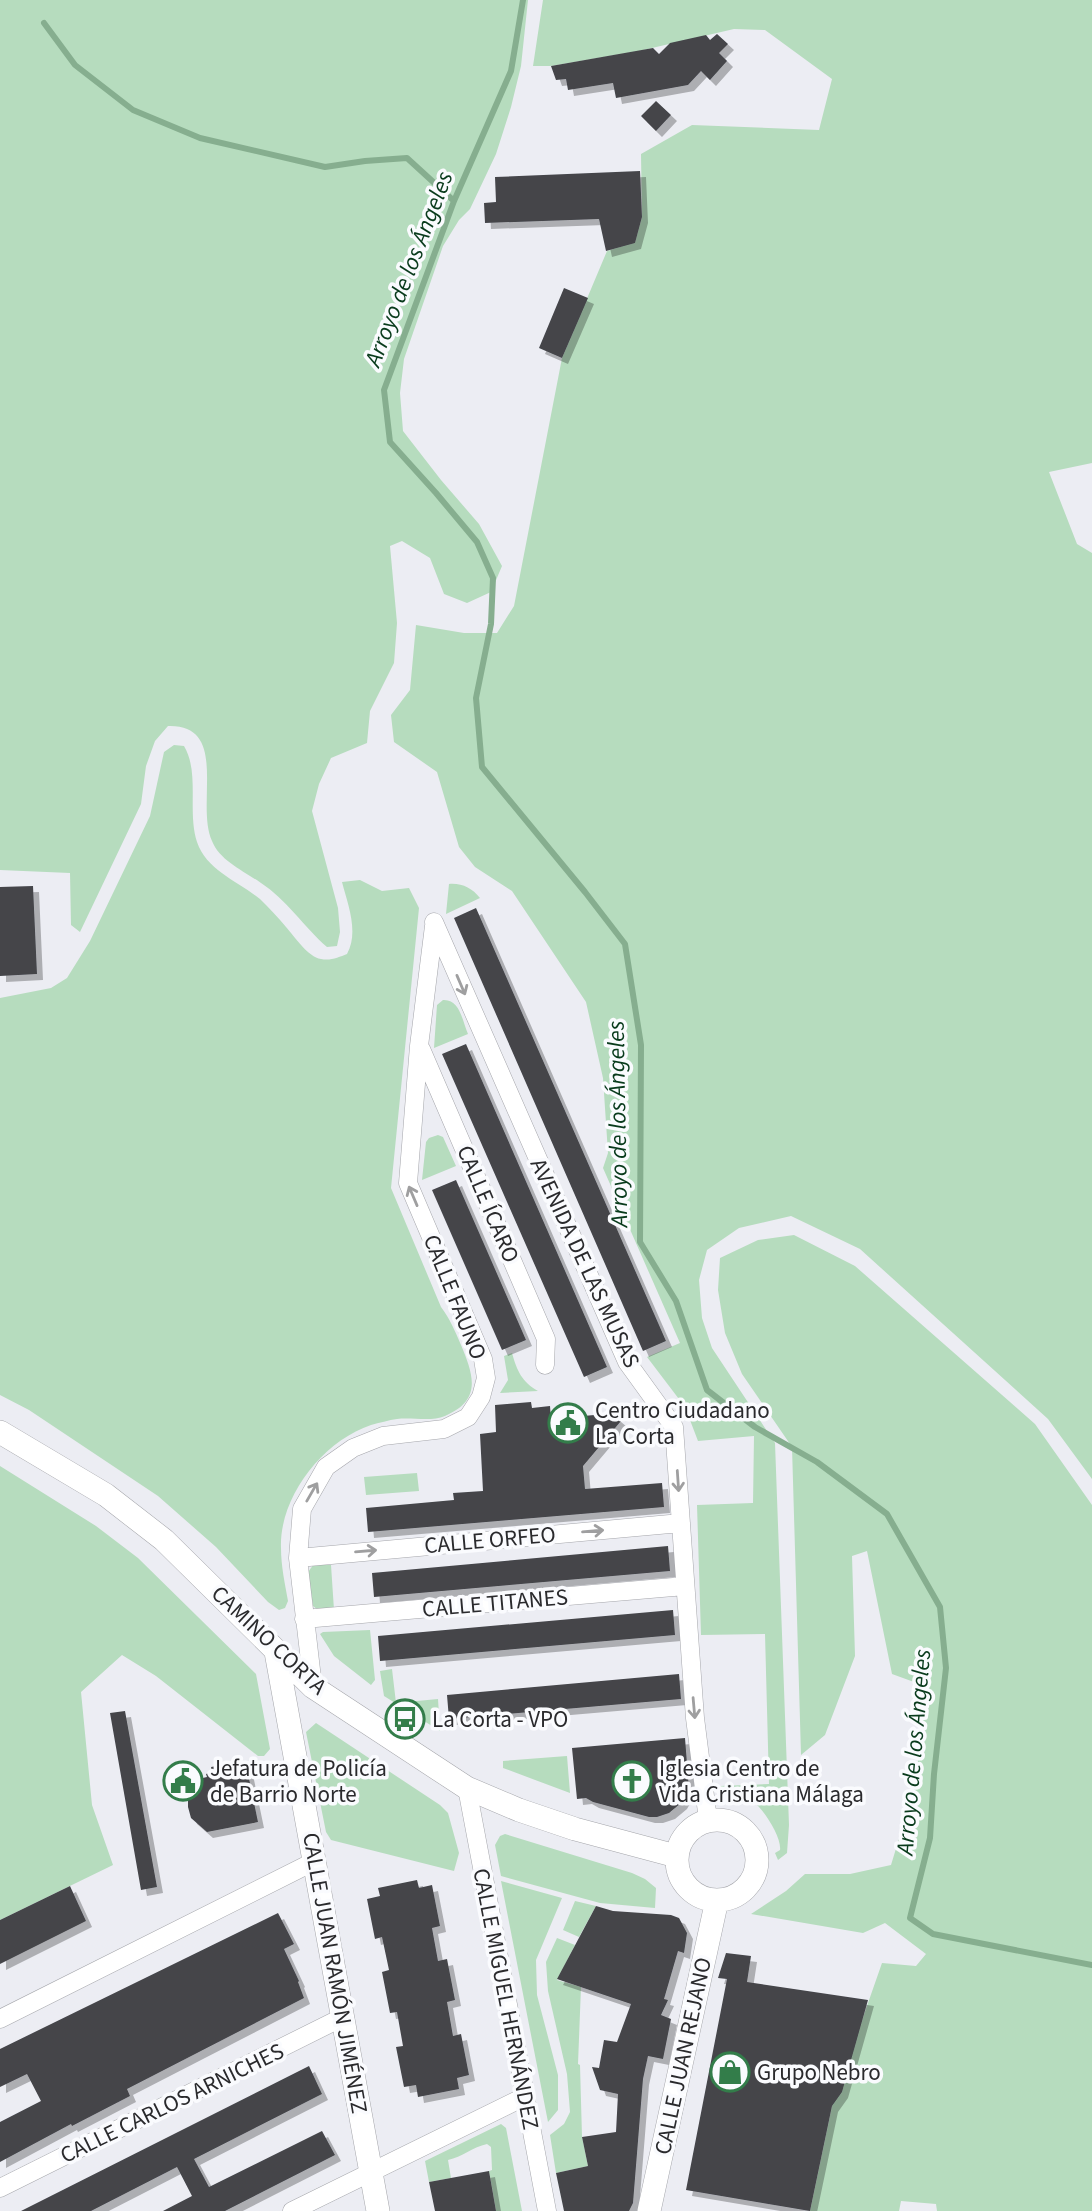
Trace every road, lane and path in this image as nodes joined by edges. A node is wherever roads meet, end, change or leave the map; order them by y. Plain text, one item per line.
1 (434, 922) joint
2 (419, 1046) junction
3 (545, 1365) dead end
4 (0, 1432) edge
5 (681, 1522) junction
6 (298, 1558) junction
7 (685, 1586) junction
8 (304, 1619) junction
9 (276, 1651) junction
10 (313, 1687) junction
11 (467, 1788) junction
12 (708, 1820) junction
13 (676, 1856) junction
14 (315, 1861) junction
15 (717, 1900) junction
16 (343, 2017) junction
17 (0, 2019) edge
18 (524, 2097) junction
19 (370, 2171) junction
20 (0, 2188) edge
21 (292, 2211) edge
22 (378, 2211) edge
23 (547, 2211) edge
24 (649, 2211) edge

1 - 2 street, CALLE FAUNO
1 -> 5 street, AVENIDA DE LAS MUSAS
2 - 3 street, CALLE ÍCARO
6 -> 2 street, CALLE FAUNO
4 - 9 street, CAMINO CORTA
6 -> 5 street, CALLE ORFEO
5 - 7 street, AVENIDA DE LAS MUSAS
6 - 8 street, CALLE FAUNO
7 - 8 street, CALLE TITANES
7 -> 12 street, AVENIDA DE LAS MUSAS
8 - 10 street, CALLE FAUNO
9 - 10 street, CAMINO CORTA
9 - 14 street, CALLE JUAN RAMÓN JIMÉNEZ
10 - 11 street, CAMINO CORTA
11 - 13 street, CAMINO CORTA
11 - 18 street, CALLE MIGUEL HERNÁNDEZ
12 - 13 street
12 - 15 street
13 - 15 street
14 - 16 street, CALLE JUAN RAMÓN JIMÉNEZ
14 - 17 street
15 - 24 street, CALLE JUAN REJANO
16 - 19 street, CALLE JUAN RAMÓN JIMÉNEZ
16 - 20 street, CALLE CARLOS ARNICHES
18 - 19 street
18 - 23 street, CALLE MIGUEL HERNÁNDEZ
19 - 21 street
19 - 22 street, CALLE JUAN RAMÓN JIMÉNEZ

